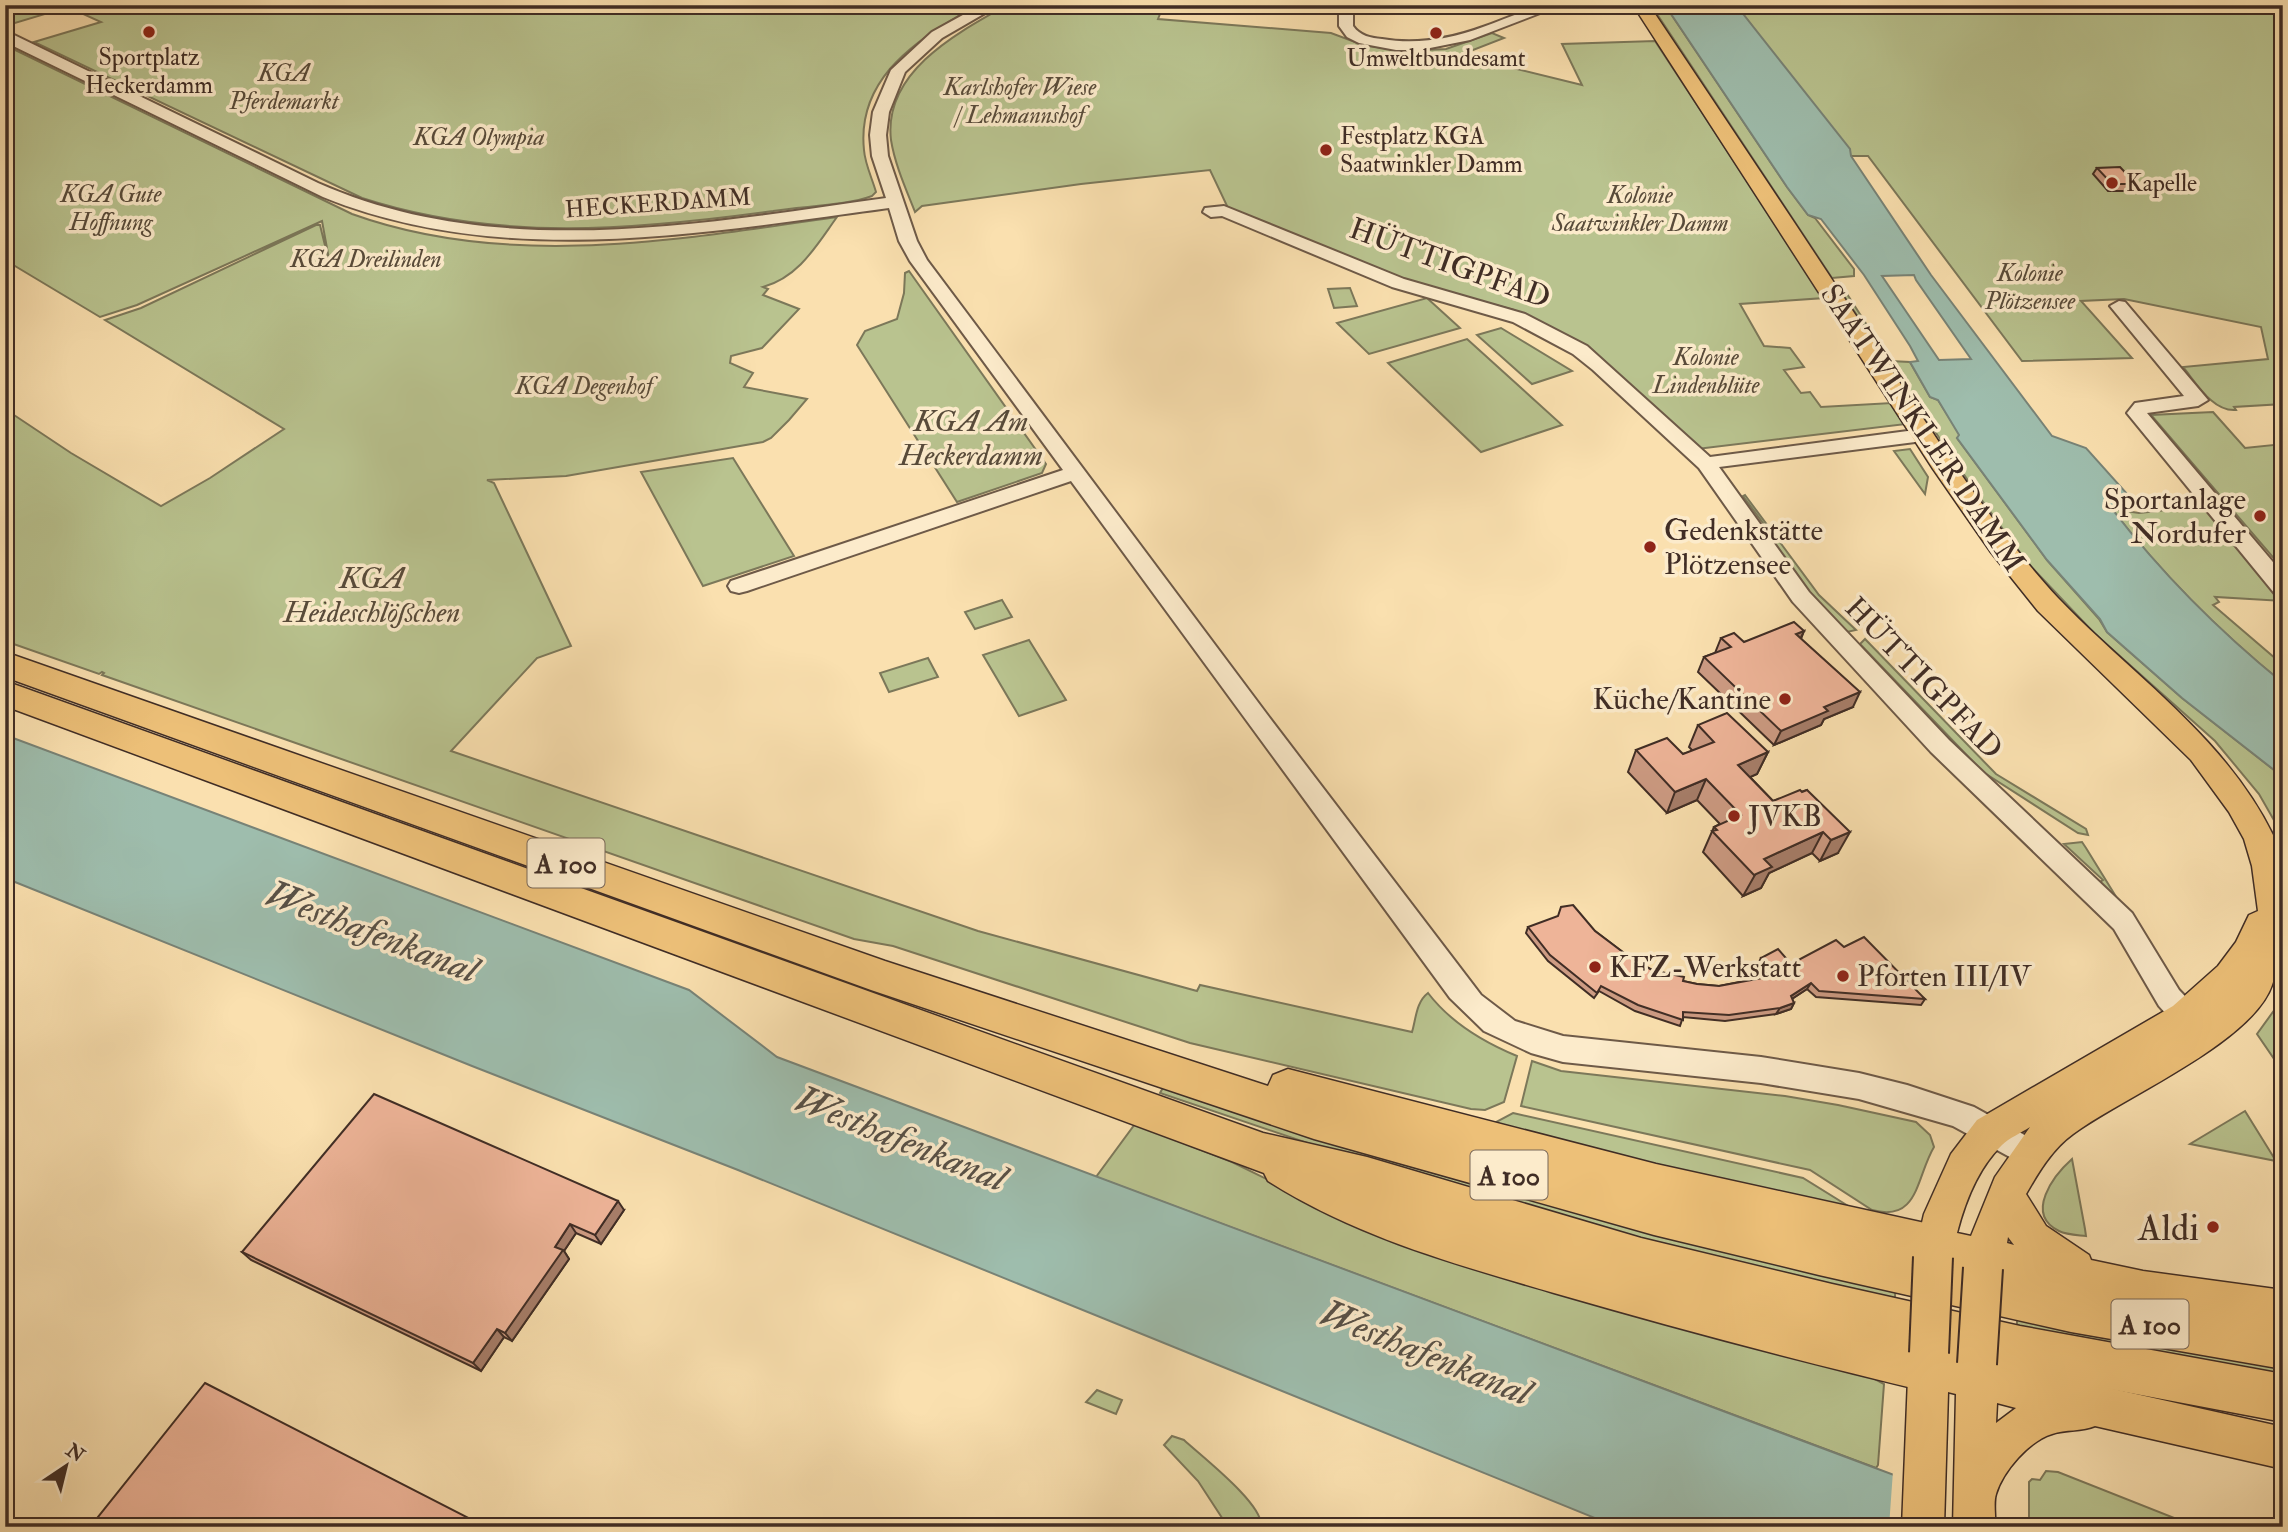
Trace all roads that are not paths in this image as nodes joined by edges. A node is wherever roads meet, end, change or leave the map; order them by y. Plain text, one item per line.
1 (992, 5) edge
2 (1346, 5) edge
3 (1554, 5) edge
4 (1642, 5) edge
5 (5, 36) edge
6 (894, 202) junction
7 (1211, 212) dead end
8 (2119, 306) dead end
9 (1923, 435) junction
10 (1706, 464) junction
11 (1074, 473) junction
12 (739, 586) dead end
13 (2283, 589) edge
14 (5, 664) edge
15 (5, 693) edge
16 (2195, 1025) junction
17 (1128, 1059) junction
18 (1990, 1132) junction
19 (1263, 1153) junction
20 (2029, 1154) junction
21 (2007, 1194) junction
22 (1934, 1252) junction
23 (1983, 1263) junction
24 (2102, 1282) junction
25 (2283, 1308) edge
26 (2283, 1346) edge
27 (1929, 1361) junction
28 (1977, 1371) junction
29 (2283, 1398) edge
30 (2113, 1410) junction
31 (2283, 1448) edge
32 (1974, 1510) edge
33 (1923, 1527) edge

1 - 6 street
2 - 3 street
4 - 9 main road, SAATWINKLER DAMM
5 - 6 street, HECKERDAMM
6 - 11 street
7 - 10 street, HÜTTIGPFAD
8 - 13 street
9 - 10 street
9 - 16 main road, SAATWINKLER DAMM
10 - 16 street, HÜTTIGPFAD
11 - 12 street
11 - 18 street
14 - 17 highway, A 100
15 - 19 highway, A 100
16 - 18 main road, SAATWINKLER DAMM
16 - 20 main road, SAATWINKLER DAMM
17 - 22 highway
17 - 26 highway, A 100
18 - 20 street
18 - 22 main road, SAATWINKLER DAMM
19 - 27 highway
19 - 29 highway, A 100
20 - 21 main road, SAATWINKLER DAMM
21 - 23 main road, SAATWINKLER DAMM
21 - 24 main road
22 - 23 main road
22 - 27 main road, SAATWINKLER DAMM, bridge
23 - 24 main road
23 - 28 main road, SAATWINKLER DAMM, bridge
24 - 25 main road
27 - 28 main road
27 - 33 main road, SAATWINKLER DAMM
28 - 30 main road
28 - 32 main road, SAATWINKLER DAMM
30 - 31 main road
30 - 32 main road

